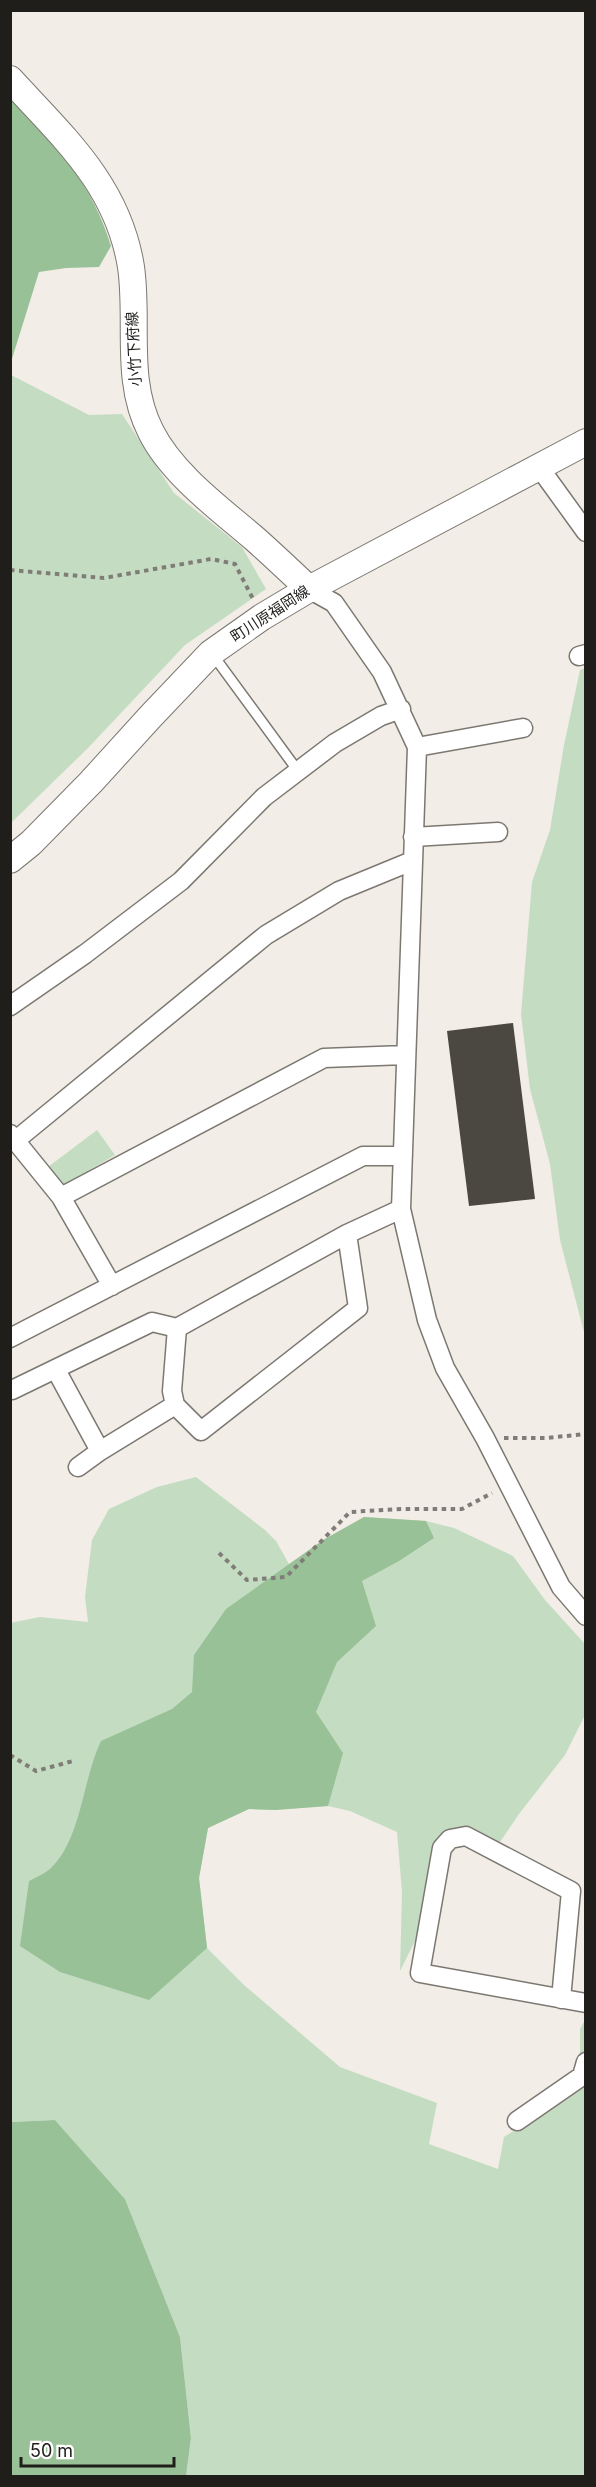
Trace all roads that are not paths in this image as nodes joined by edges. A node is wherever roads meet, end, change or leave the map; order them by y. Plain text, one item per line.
1 (10, 79) edge
2 (585, 442) edge
3 (539, 467) junction
4 (585, 532) edge
5 (309, 589) junction
6 (211, 653) junction
7 (401, 709) junction
8 (523, 728) dead end
9 (417, 747) junction
10 (298, 771) junction
11 (498, 832) dead end
12 (413, 837) junction
13 (10, 860) edge
14 (412, 861) junction
15 (10, 1005) edge
16 (405, 1055) junction
17 (13, 1137) edge
18 (403, 1156) junction
19 (61, 1197) junction
20 (401, 1209) junction
21 (347, 1234) junction
22 (112, 1286) junction
23 (177, 1329) junction
24 (10, 1338) edge
25 (56, 1370) junction
26 (12, 1390) edge
27 (176, 1405) junction
28 (100, 1450) junction
29 (78, 1467) dead end
30 (585, 1616) edge
31 (561, 1999) junction
32 (585, 2003) edge
33 (585, 2062) edge
34 (517, 2121) dead end

1 - 5 main road, 小竹下府線
2 - 3 main road, 町川原福岡線
3 - 4 street
3 - 5 main road, 町川原福岡線
5 - 6 main road, 町川原福岡線
5 - 7 street
6 - 10 lane
6 - 13 main road, 町川原福岡線
7 - 9 street
7 - 10 street
8 - 9 street
9 - 12 street
10 - 15 street
11 - 12 street
12 - 14 street
14 - 16 street
14 - 17 street
16 - 18 street
16 - 19 street
17 - 19 street
18 - 20 street
18 - 22 street
19 - 22 street
20 - 21 street
20 - 30 street
21 - 23 street
21 - 27 street
22 - 24 street
23 - 25 street
23 - 27 street
25 - 26 street
25 - 28 street
27 - 28 street
28 - 29 street
31 - 31 street
31 - 32 street
33 - 34 street

